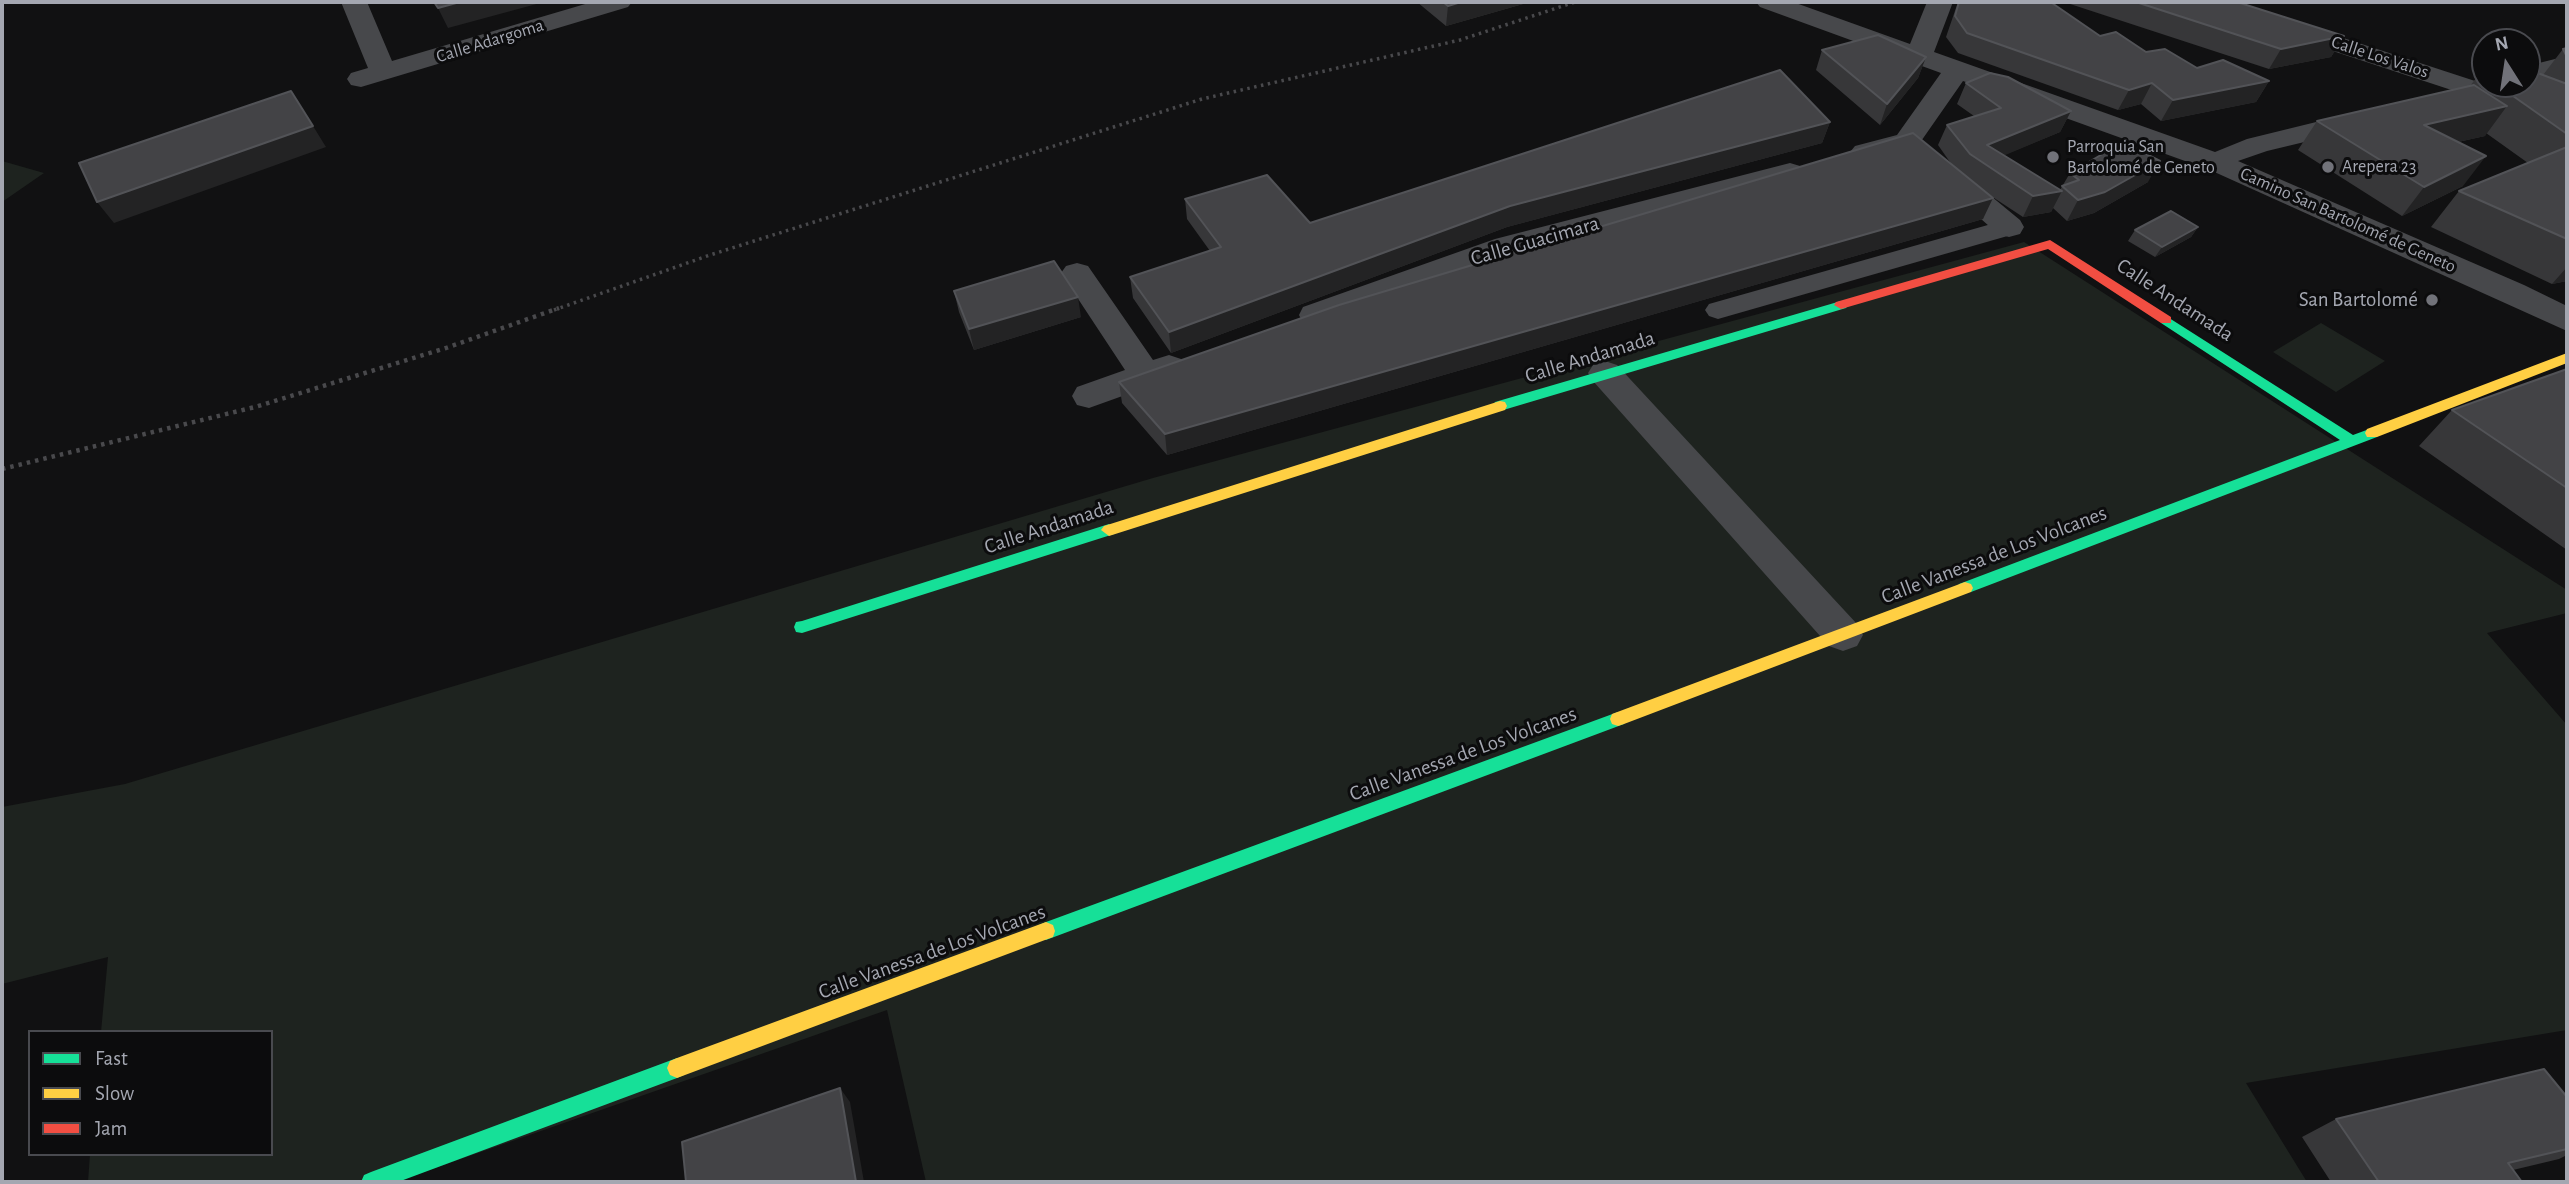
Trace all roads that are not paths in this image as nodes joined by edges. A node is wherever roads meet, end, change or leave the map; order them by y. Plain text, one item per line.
1 (354, 2) edge
2 (619, 2) edge
3 (1769, 2) edge
4 (1940, 2) edge
5 (2208, 2) edge
6 (578, 7) edge
7 (1920, 56) junction
8 (2567, 64) edge
9 (1957, 69) junction
10 (2541, 70) edge
11 (2471, 84) edge
12 (2471, 89) edge
13 (2510, 98) edge
14 (2432, 103) edge
15 (2392, 113) edge
16 (2567, 120) edge
17 (1908, 141) junction
18 (2220, 164) junction
19 (2009, 227) joint
20 (1077, 273) dead end
21 (1718, 310) dead end
22 (2567, 320) edge
23 (1287, 324) edge
24 (1197, 357) edge
25 (2567, 358) edge
26 (1605, 373) junction
27 (1146, 375) junction
28 (1089, 396) dead end
29 (2351, 440) junction
30 (802, 627) dead end
31 (1843, 635) junction
32 (371, 1182) edge

1 - 6 street, Calle Adargoma
2 - 6 street, Calle Adargoma
3 - 7 street, Camino San Bartolomé de Geneto
4 - 7 street
5 - 11 street, Calle Los Valos
7 - 9 street, Camino San Bartolomé de Geneto
8 - 10 street
9 - 17 street
9 - 18 street, Camino San Bartolomé de Geneto
12 - 14 street
13 - 16 street, Calle Los Valos
15 - 18 street
17 - 19 street
17 - 23 street, Calle Guacimara
18 - 22 street, Camino San Bartolomé de Geneto
19 - 21 lane
20 - 27 street
24 - 27 street
25 - 29 street, Calle Vanessa de Los Volcanes
26 - 29 street, Calle Andamada
26 - 30 street, Calle Andamada
26 - 31 street
27 - 28 street
29 - 31 street, Calle Vanessa de Los Volcanes
31 - 32 street, Calle Vanessa de Los Volcanes

